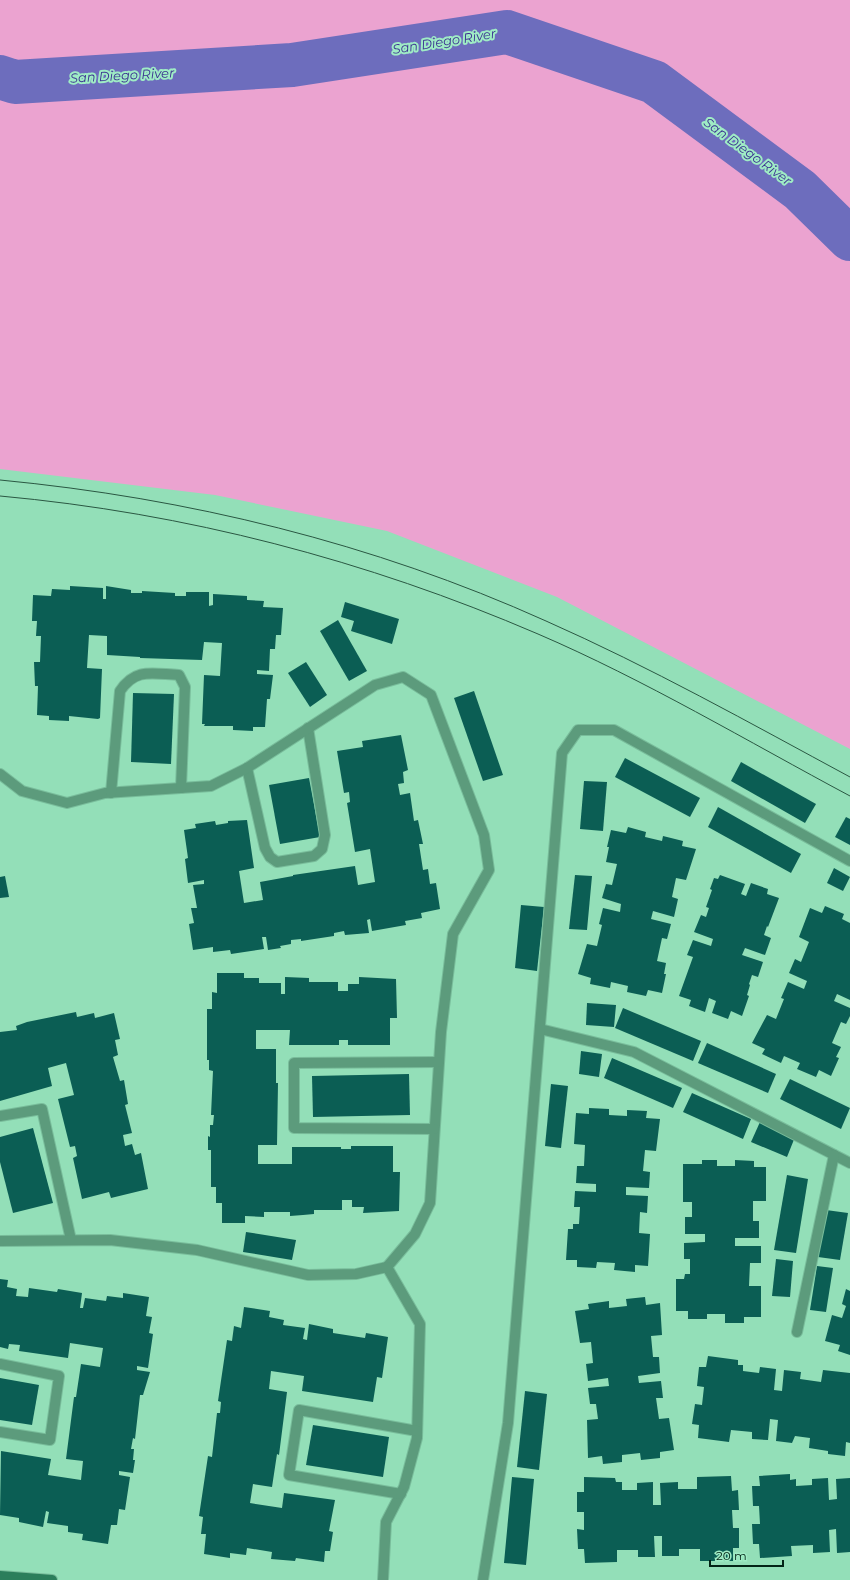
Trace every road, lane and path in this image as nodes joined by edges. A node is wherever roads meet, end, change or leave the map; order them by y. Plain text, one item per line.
1 (308, 728) junction
2 (247, 768) junction
3 (0, 774) edge
4 (181, 788) junction
5 (111, 793) junction
6 (850, 861) edge
7 (540, 1029) junction
8 (438, 1062) junction
9 (0, 1116) edge
10 (434, 1128) junction
11 (834, 1155) junction
12 (850, 1163) edge
13 (71, 1240) junction
14 (0, 1241) edge
15 (387, 1267) junction
16 (797, 1332) dead end
17 (0, 1364) edge
18 (417, 1431) junction
19 (0, 1432) edge
20 (401, 1494) junction
21 (0, 1576) edge
22 (52, 1580) edge
23 (383, 1580) edge
24 (483, 1580) edge

1 - 2 lane
1 - 2 lane
1 - 8 lane
2 - 4 lane
3 - 5 lane
4 - 5 lane
4 - 5 lane
6 - 7 lane
7 - 11 lane
7 - 24 lane
8 - 10 lane
8 - 10 lane
9 - 13 lane
10 - 15 lane
11 - 12 lane
11 - 16 lane
13 - 14 lane
13 - 15 lane
15 - 18 lane
17 - 19 lane
18 - 20 lane
18 - 20 lane
20 - 23 lane
21 - 22 main road

